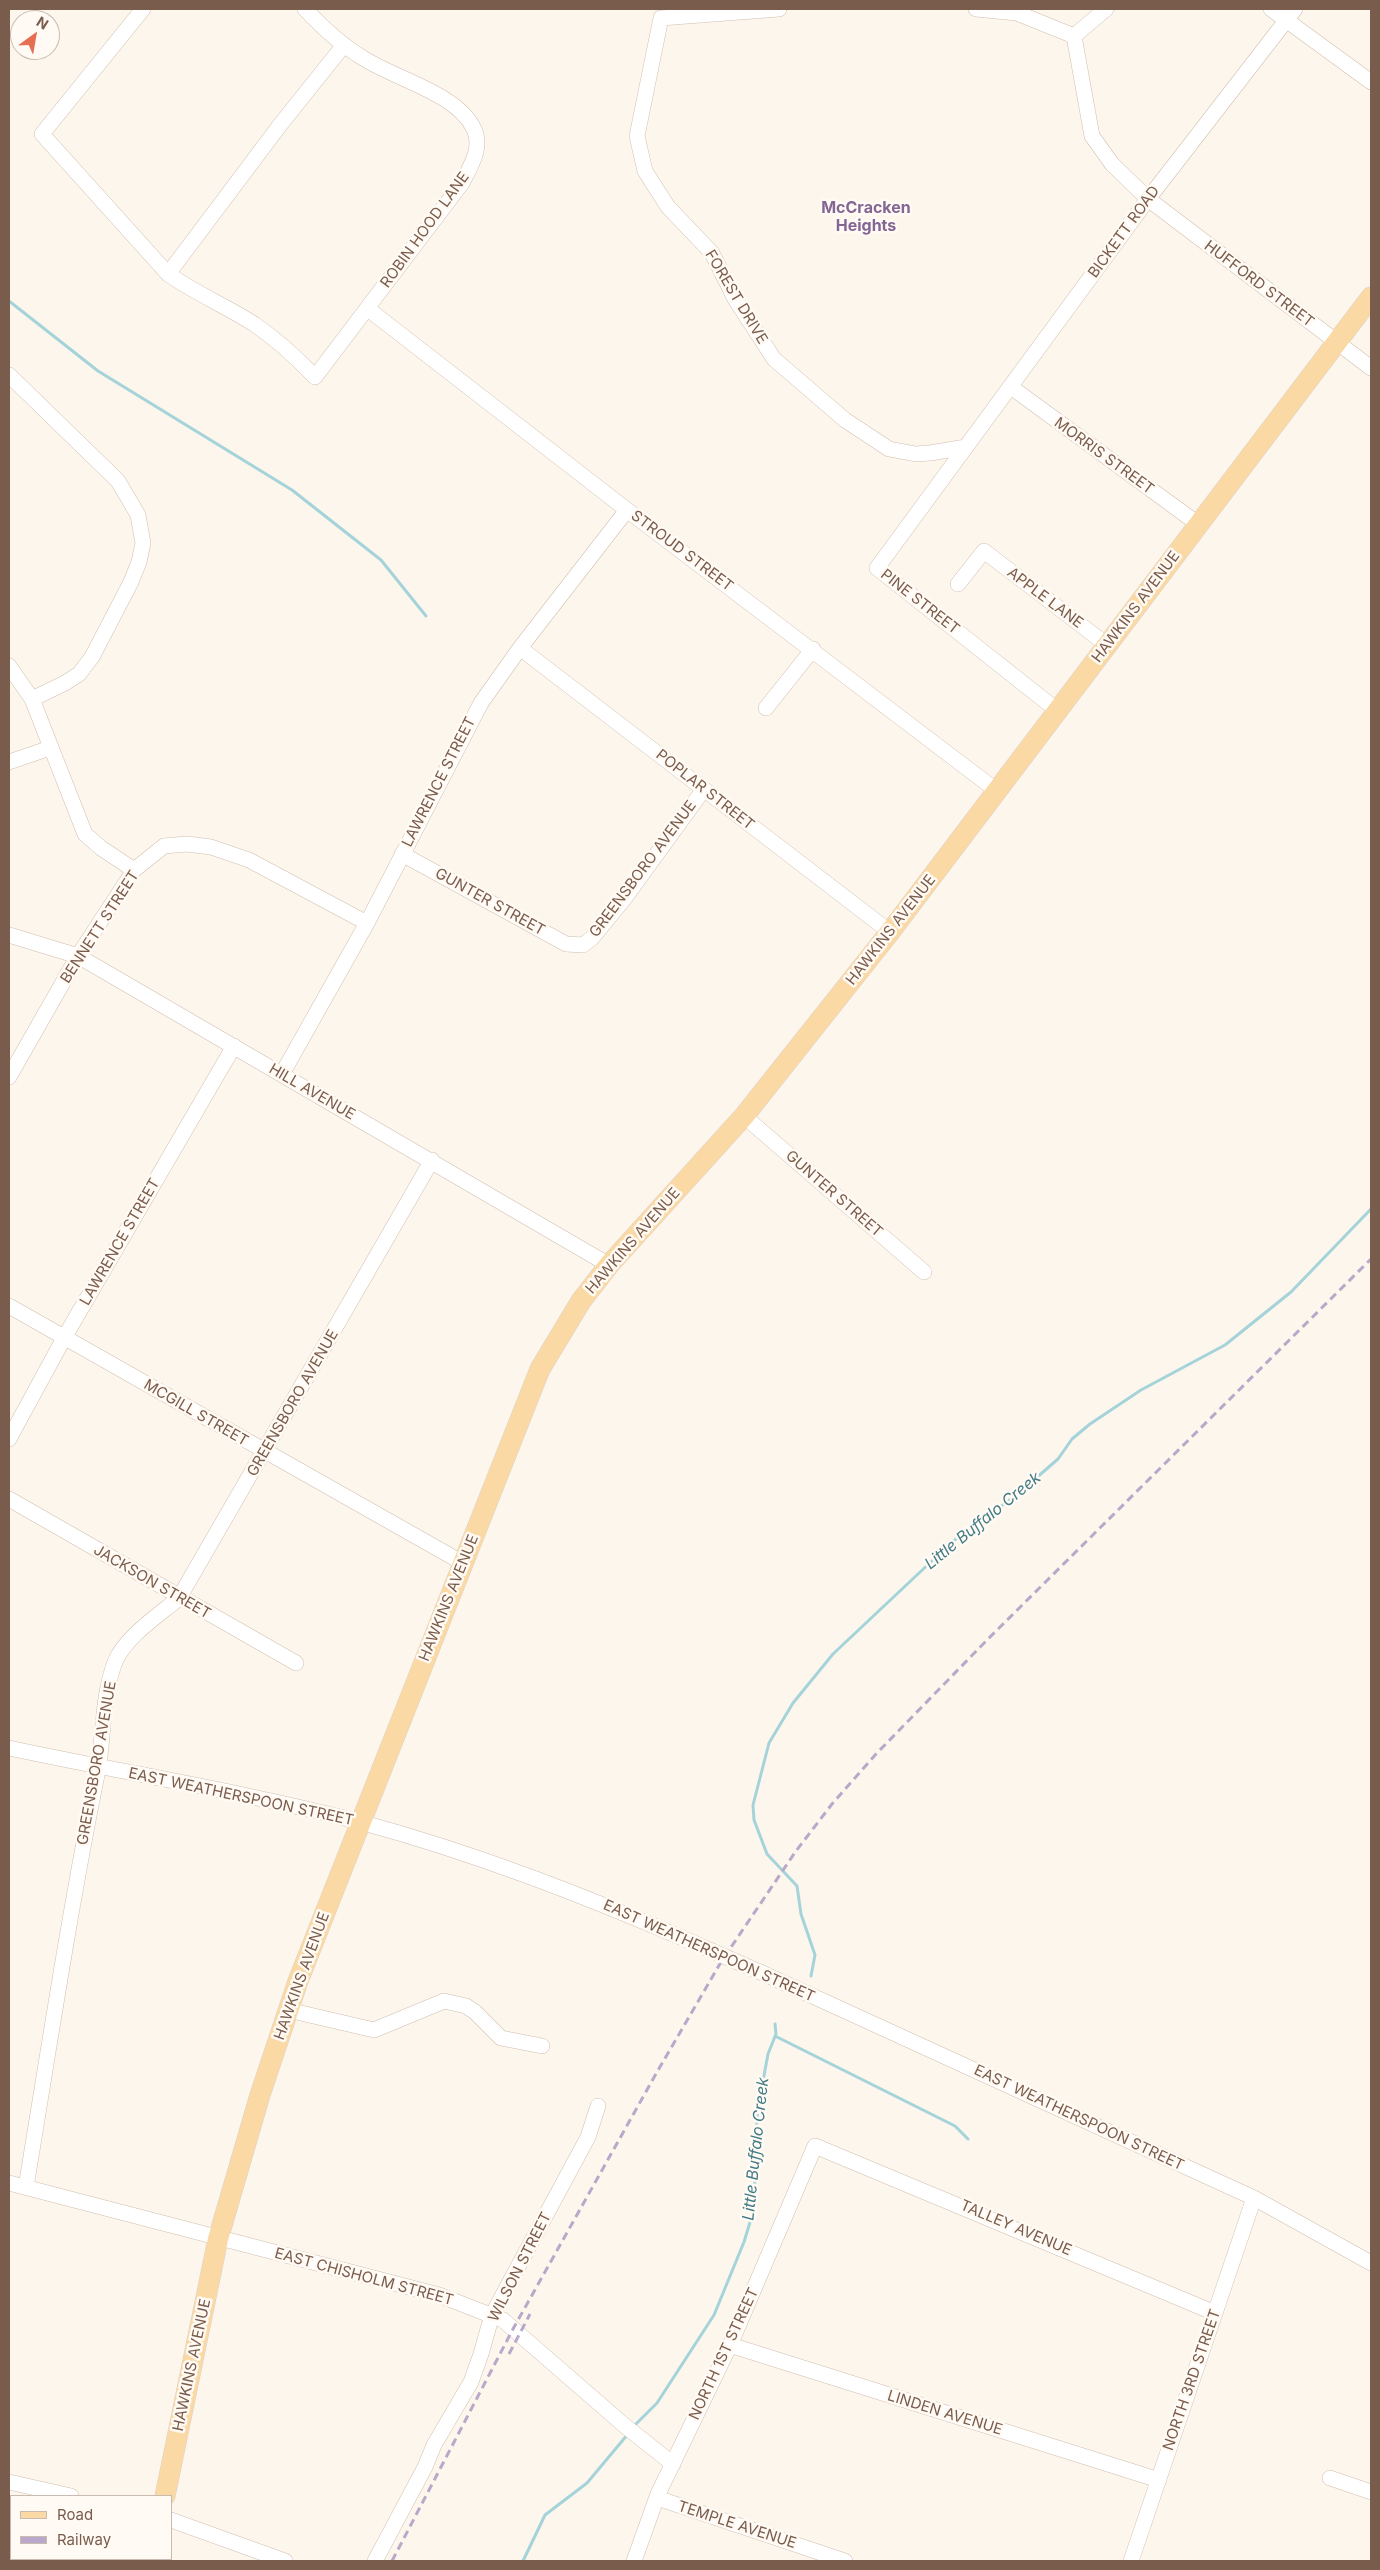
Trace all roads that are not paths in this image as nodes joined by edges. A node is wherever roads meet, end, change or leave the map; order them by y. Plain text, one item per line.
1 (143, 9) edge
2 (305, 9) edge
3 (779, 9) edge
4 (976, 9) edge
5 (1106, 9) edge
6 (1271, 9) edge
7 (1290, 15) edge
8 (1074, 36) junction
9 (344, 45) junction
10 (1371, 82) edge
11 (1148, 199) junction
12 (168, 274) junction
13 (1371, 297) edge
14 (368, 309) junction
15 (1336, 342) junction
16 (1371, 368) edge
17 (9, 375) edge
18 (1011, 388) junction
19 (966, 447) junction
20 (628, 510) junction
21 (1198, 524) junction
22 (958, 584) dead end
23 (1107, 645) junction
24 (520, 648) junction
25 (813, 649) junction
26 (9, 666) edge
27 (32, 699) junction
28 (766, 708) dead end
29 (1058, 711) junction
30 (50, 748) junction
31 (9, 762) edge
32 (704, 789) junction
33 (997, 791) junction
34 (402, 854) junction
35 (134, 870) junction
36 (367, 923) junction
37 (890, 932) junction
38 (9, 935) edge
39 (579, 945) joint
40 (78, 956) junction
41 (234, 1046) junction
42 (282, 1074) junction
43 (9, 1077) edge
44 (744, 1116) junction
45 (432, 1160) junction
46 (609, 1265) junction
47 (924, 1272) dead end
48 (9, 1306) edge
49 (64, 1338) junction
50 (9, 1439) edge
51 (265, 1452) junction
52 (9, 1499) edge
53 (463, 1563) junction
54 (179, 1598) junction
55 (296, 1663) dead end
56 (9, 1748) edge
57 (98, 1767) junction
58 (361, 1823) junction
59 (288, 2010) junction
60 (542, 2046) dead end
61 (598, 2106) dead end
62 (816, 2146) joint
63 (9, 2183) edge
64 (26, 2187) junction
65 (1254, 2198) junction
66 (218, 2239) junction
67 (1371, 2263) edge
68 (1215, 2313) junction
69 (492, 2315) junction
70 (730, 2345) junction
71 (672, 2464) junction
72 (1330, 2478) dead end
73 (1159, 2480) junction
74 (9, 2482) edge
75 (1371, 2492) edge
76 (67, 2495) edge
77 (165, 2495) edge
78 (657, 2498) junction
79 (172, 2520) edge
80 (285, 2561) edge
81 (375, 2561) edge
82 (634, 2561) edge
83 (845, 2561) edge
84 (1131, 2561) edge

1 - 12 street
2 - 9 street, ROBIN HOOD LANE
3 - 19 street, FOREST DRIVE
4 - 8 street
5 - 8 street
6 - 7 street
7 - 10 street
7 - 11 street, BICKETT ROAD
8 - 11 street, HUFFORD STREET
9 - 12 street
9 - 14 street, ROBIN HOOD LANE
11 - 15 street, HUFFORD STREET
11 - 18 street, BICKETT ROAD
12 - 14 street, ROBIN HOOD LANE
13 - 15 main road, HAWKINS AVENUE
14 - 20 street, STROUD STREET
15 - 16 street, HUFFORD STREET
15 - 21 main road, HAWKINS AVENUE
17 - 27 street
18 - 19 street, BICKETT ROAD
18 - 21 street, MORRIS STREET
19 - 29 street, PINE STREET
20 - 24 street, LAWRENCE STREET
20 - 25 street, STROUD STREET
21 - 23 main road, HAWKINS AVENUE
22 - 23 street, APPLE LANE
23 - 29 main road, HAWKINS AVENUE
24 - 32 street, POPLAR STREET
24 - 34 street, LAWRENCE STREET
25 - 28 street
25 - 33 street, STROUD STREET
26 - 27 street
27 - 30 street
29 - 33 main road, HAWKINS AVENUE
30 - 31 street
30 - 35 street
32 - 37 street, POPLAR STREET
32 - 39 street, GREENSBORO AVENUE
33 - 37 main road, HAWKINS AVENUE
34 - 36 street, LAWRENCE STREET
34 - 39 street, GUNTER STREET
35 - 36 street, BENNETT STREET
35 - 40 street, BENNETT STREET
36 - 42 street, LAWRENCE STREET
37 - 44 main road, HAWKINS AVENUE
38 - 40 street, HILL AVENUE
40 - 41 street, HILL AVENUE
40 - 43 street, BENNETT STREET
41 - 42 street, HILL AVENUE
41 - 49 street, LAWRENCE STREET
42 - 45 street, HILL AVENUE
44 - 46 main road, HAWKINS AVENUE
44 - 47 street, GUNTER STREET
45 - 46 street, HILL AVENUE
45 - 51 street, GREENSBORO AVENUE
46 - 53 main road, HAWKINS AVENUE
48 - 49 street, MCGILL STREET
49 - 50 street, LAWRENCE STREET
49 - 51 street, MCGILL STREET
51 - 53 street, MCGILL STREET
51 - 54 street, GREENSBORO AVENUE
52 - 54 street, JACKSON STREET
53 - 58 main road, HAWKINS AVENUE
54 - 55 street, JACKSON STREET
54 - 57 street, GREENSBORO AVENUE
56 - 57 street, EAST WEATHERSPOON STREET
57 - 58 street, EAST WEATHERSPOON STREET
57 - 64 street, GREENSBORO AVENUE
58 - 59 main road, HAWKINS AVENUE
58 - 65 street, EAST WEATHERSPOON STREET, bridge
59 - 60 street
59 - 66 main road, HAWKINS AVENUE
61 - 69 street, WILSON STREET
62 - 68 street, TALLEY AVENUE
62 - 70 street, NORTH 1ST STREET
63 - 64 street, EAST CHISHOLM STREET
64 - 66 street, EAST CHISHOLM STREET
65 - 67 street, EAST WEATHERSPOON STREET
65 - 68 street, NORTH 3RD STREET
66 - 69 street, EAST CHISHOLM STREET
66 - 77 main road, HAWKINS AVENUE
68 - 73 street, NORTH 3RD STREET
69 - 71 street, EAST CHISHOLM STREET
69 - 81 street, WILSON STREET
70 - 71 street, NORTH 1ST STREET
70 - 73 street, LINDEN AVENUE
71 - 78 street, NORTH 1ST STREET
72 - 75 street
73 - 84 street, NORTH 3RD STREET
74 - 76 street
78 - 82 street, NORTH 1ST STREET
78 - 83 street, TEMPLE AVENUE
79 - 80 street

